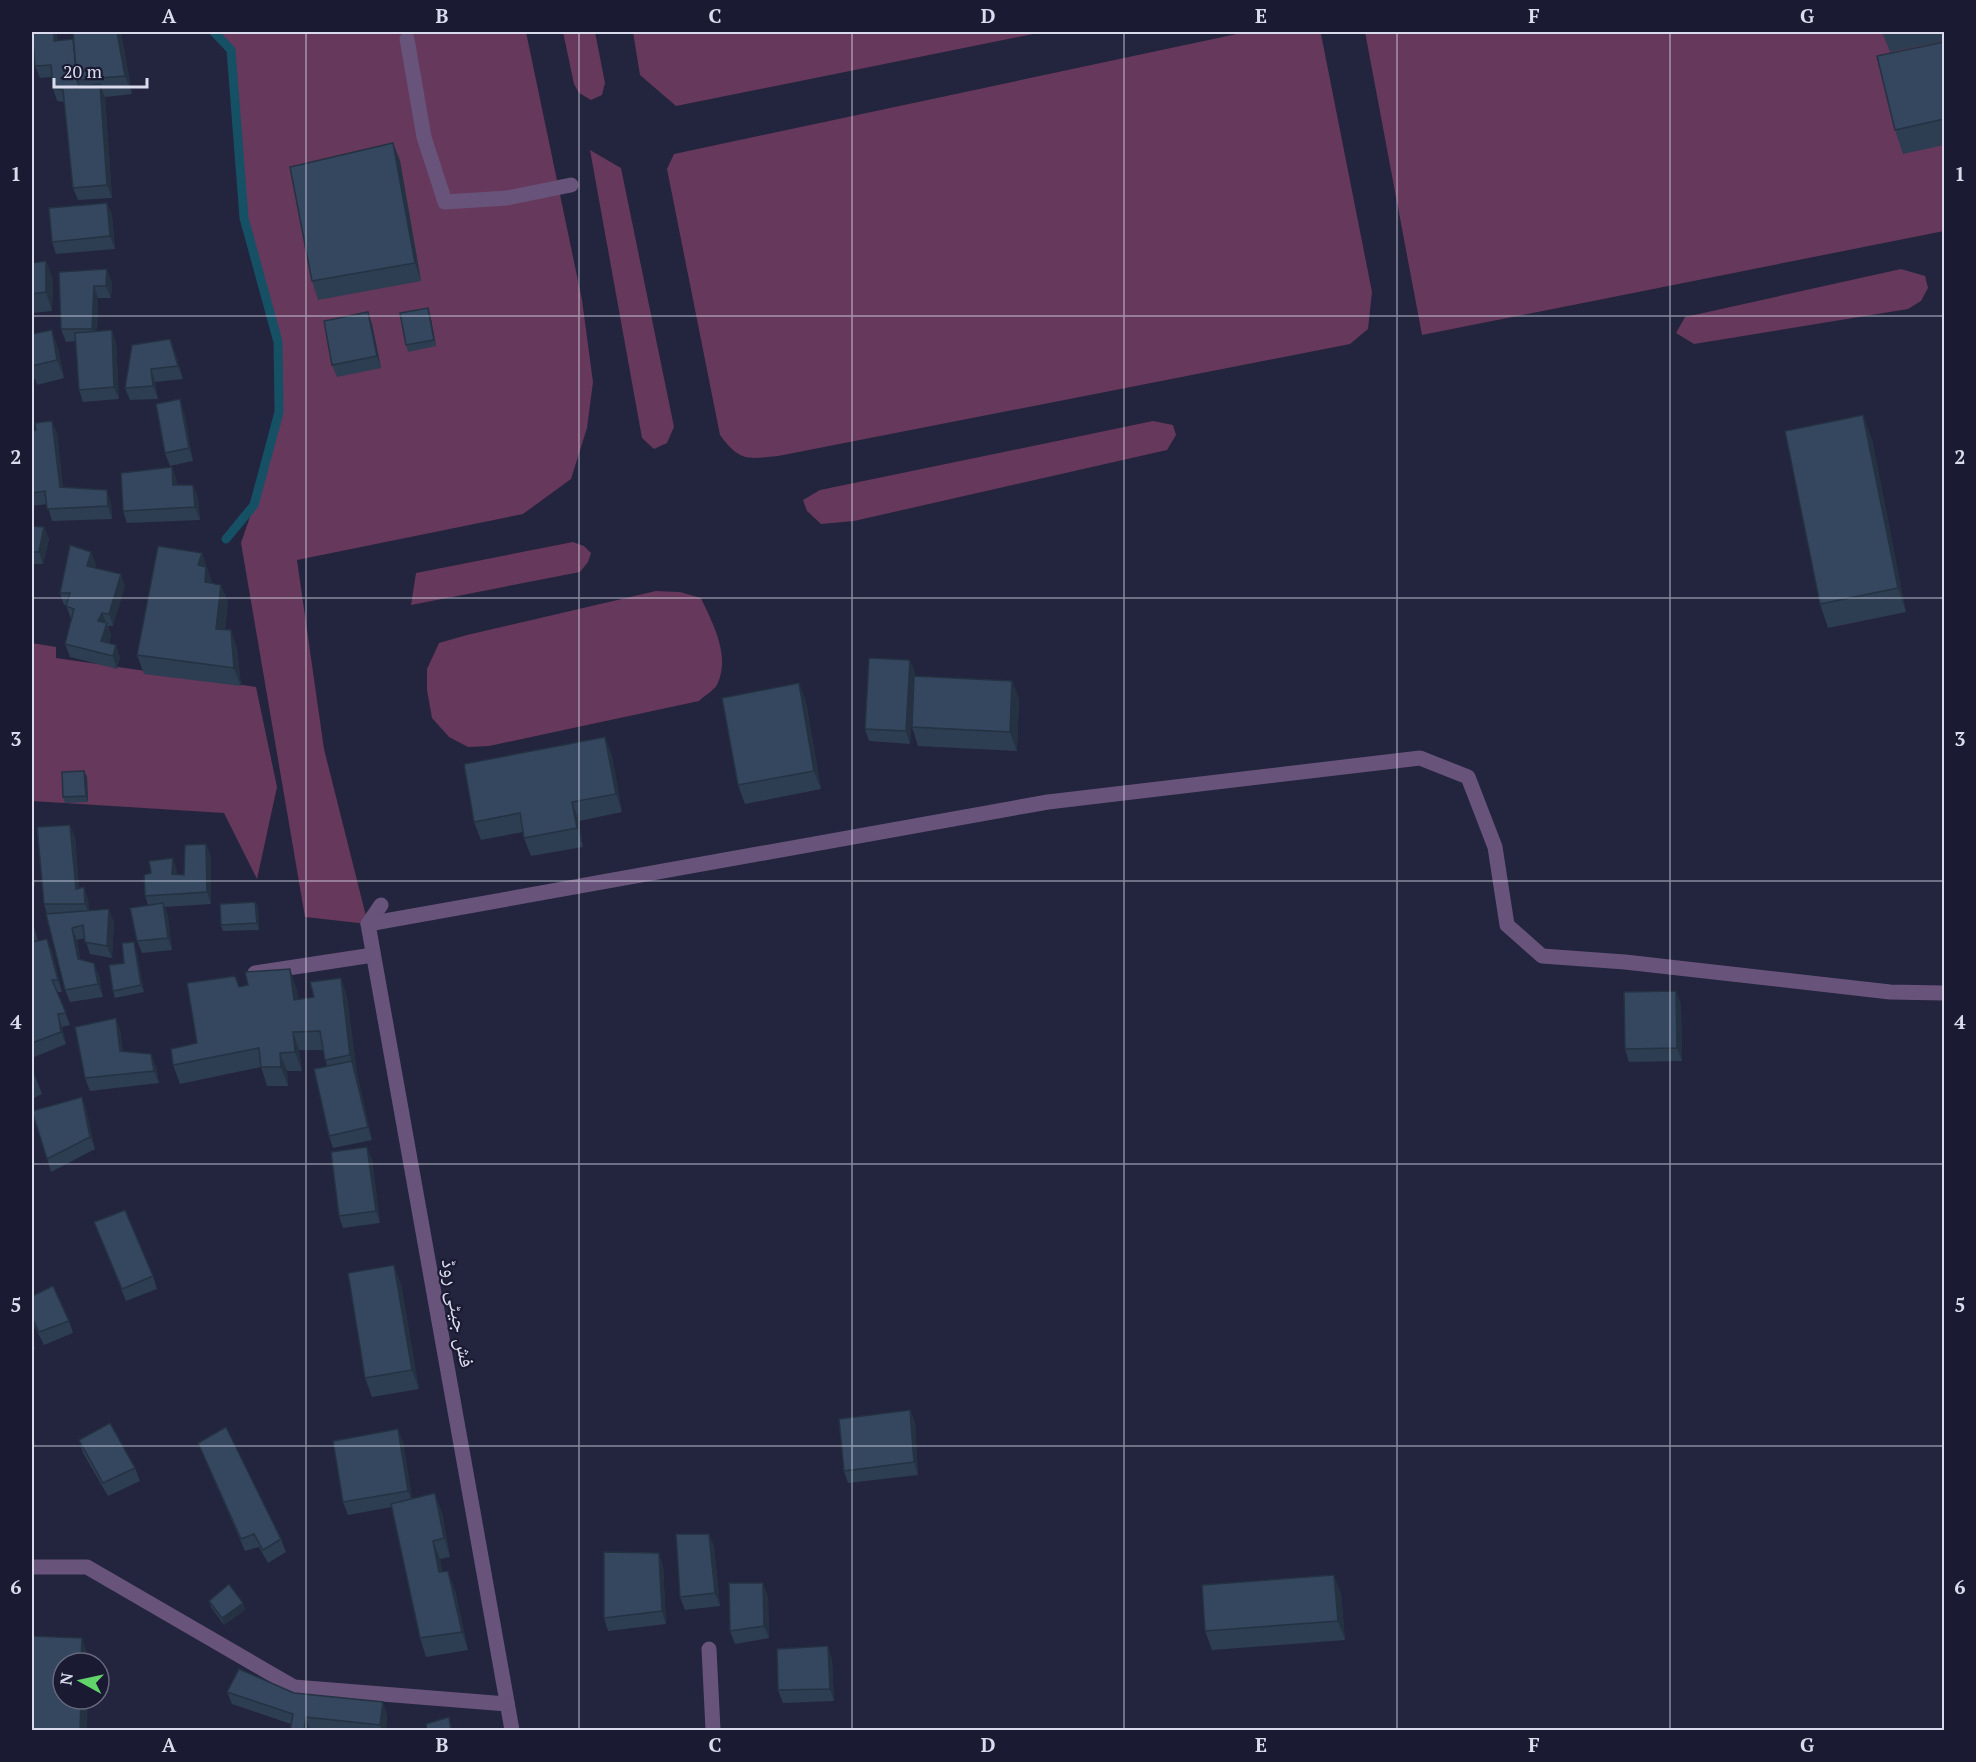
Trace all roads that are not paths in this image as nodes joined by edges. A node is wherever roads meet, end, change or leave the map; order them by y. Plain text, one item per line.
1 (407, 39) dead end
2 (571, 185) dead end
3 (381, 905) dead end
4 (368, 924) junction
5 (373, 955) junction
6 (250, 974) edge
7 (1944, 993) edge
8 (32, 1567) edge
9 (709, 1649) dead end
10 (507, 1704) junction
11 (512, 1731) edge
12 (713, 1731) edge

1 - 2 street
3 - 4 street
4 - 5 street, فش جیٹی روڈ
4 - 7 street
5 - 6 street
5 - 10 street, فش جیٹی روڈ
8 - 10 street
9 - 12 street
10 - 11 street, فش جیٹی روڈ

